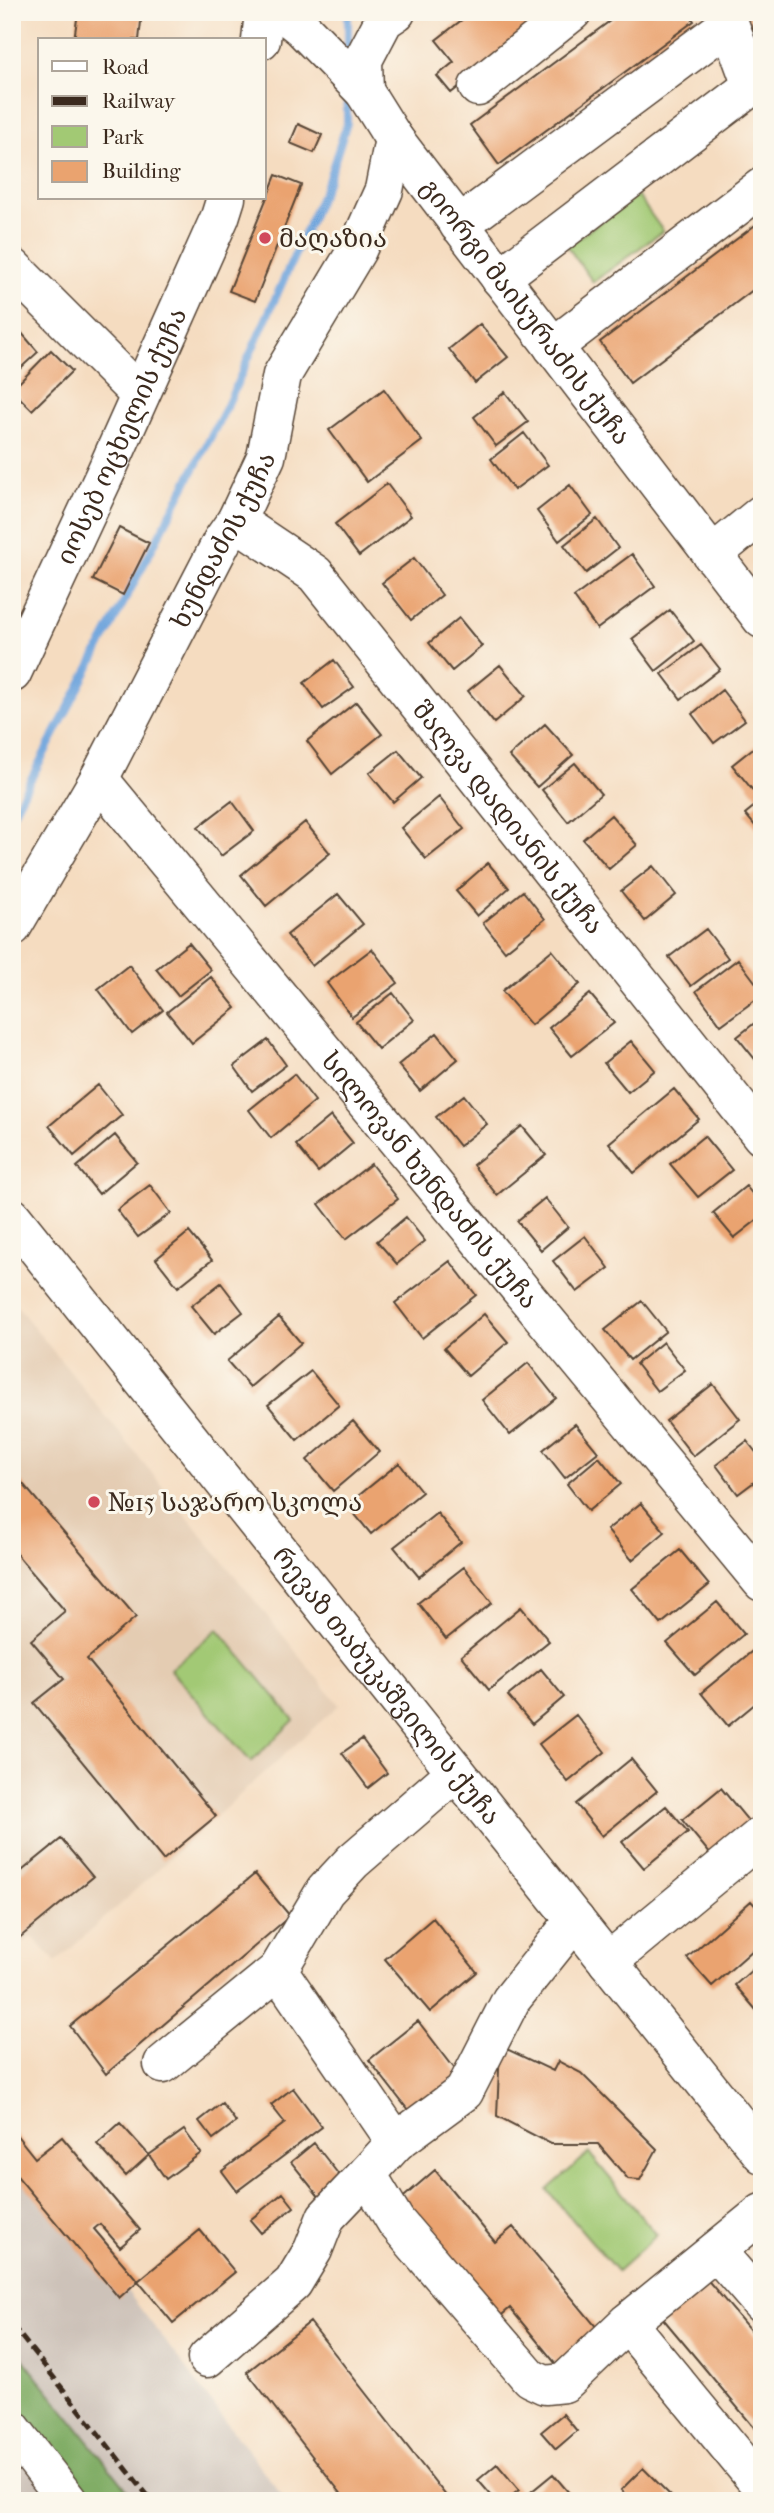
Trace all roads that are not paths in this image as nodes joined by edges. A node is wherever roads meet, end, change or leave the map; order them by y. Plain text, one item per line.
1 (264, 12) edge
2 (396, 12) edge
3 (572, 12) edge
4 (727, 18) edge
5 (292, 20) edge
6 (261, 38) edge
7 (478, 87) dead end
8 (364, 91) junction
9 (757, 98) edge
10 (394, 139) junction
11 (762, 187) edge
12 (225, 200) edge
13 (459, 225) junction
14 (12, 267) edge
15 (500, 278) junction
16 (553, 347) junction
17 (140, 395) junction
18 (762, 514) edge
19 (236, 521) junction
20 (712, 555) junction
21 (762, 619) edge
22 (15, 659) edge
23 (99, 779) junction
24 (12, 927) edge
25 (762, 1136) edge
26 (12, 1217) edge
27 (762, 1581) edge
28 (456, 1772) junction
29 (762, 1835) edge
30 (575, 1920) junction
31 (608, 1962) junction
32 (278, 1970) junction
33 (163, 2064) dead end
34 (396, 2142) junction
35 (762, 2154) edge
36 (367, 2174) junction
37 (762, 2213) edge
38 (716, 2251) junction
39 (762, 2304) edge
40 (627, 2323) junction
41 (207, 2358) dead end
42 (12, 2430) edge
43 (762, 2487) edge
44 (68, 2501) edge

1 - 6 street
2 - 8 street
3 - 7 street
4 - 9 street
4 - 13 street
5 - 8 street, გიორგი მაისურაძის ქუჩა
8 - 10 street, გიორგი მაისურაძის ქუჩა
9 - 15 street
10 - 13 street, გიორგი მაისურაძის ქუჩა
10 - 19 street, ხუნდაძის ქუჩა
11 - 16 street
12 - 17 street, იოსებ ოცხელის ქუჩა
13 - 15 street, გიორგი მაისურაძის ქუჩა
14 - 17 street
15 - 16 street, გიორგი მაისურაძის ქუჩა
16 - 20 street, გიორგი მაისურაძის ქუჩა
17 - 22 street, იოსებ ოცხელის ქუჩა
18 - 20 street
19 - 23 street, ხუნდაძის ქუჩა
19 - 25 street, შალვა დადიანის ქუჩა
20 - 21 street, გიორგი მაისურაძის ქუჩა
23 - 24 street, ხუნდაძის ქუჩა
23 - 27 street, სილოვან ხუნდაძის ქუჩა
26 - 28 street, რევაზ თაბუკაშვილის ქუჩა
28 - 30 street, რევაზ თაბუკაშვილის ქუჩა
28 - 32 street
29 - 31 street
30 - 31 street, რევაზ თაბუკაშვილის ქუჩა
30 - 34 street
31 - 35 street, რევაზ თაბუკაშვილის ქუჩა
32 - 33 street
32 - 34 street
34 - 36 street
36 - 40 street
36 - 41 street
37 - 38 street
38 - 39 street
38 - 40 street
40 - 43 street
42 - 44 street

